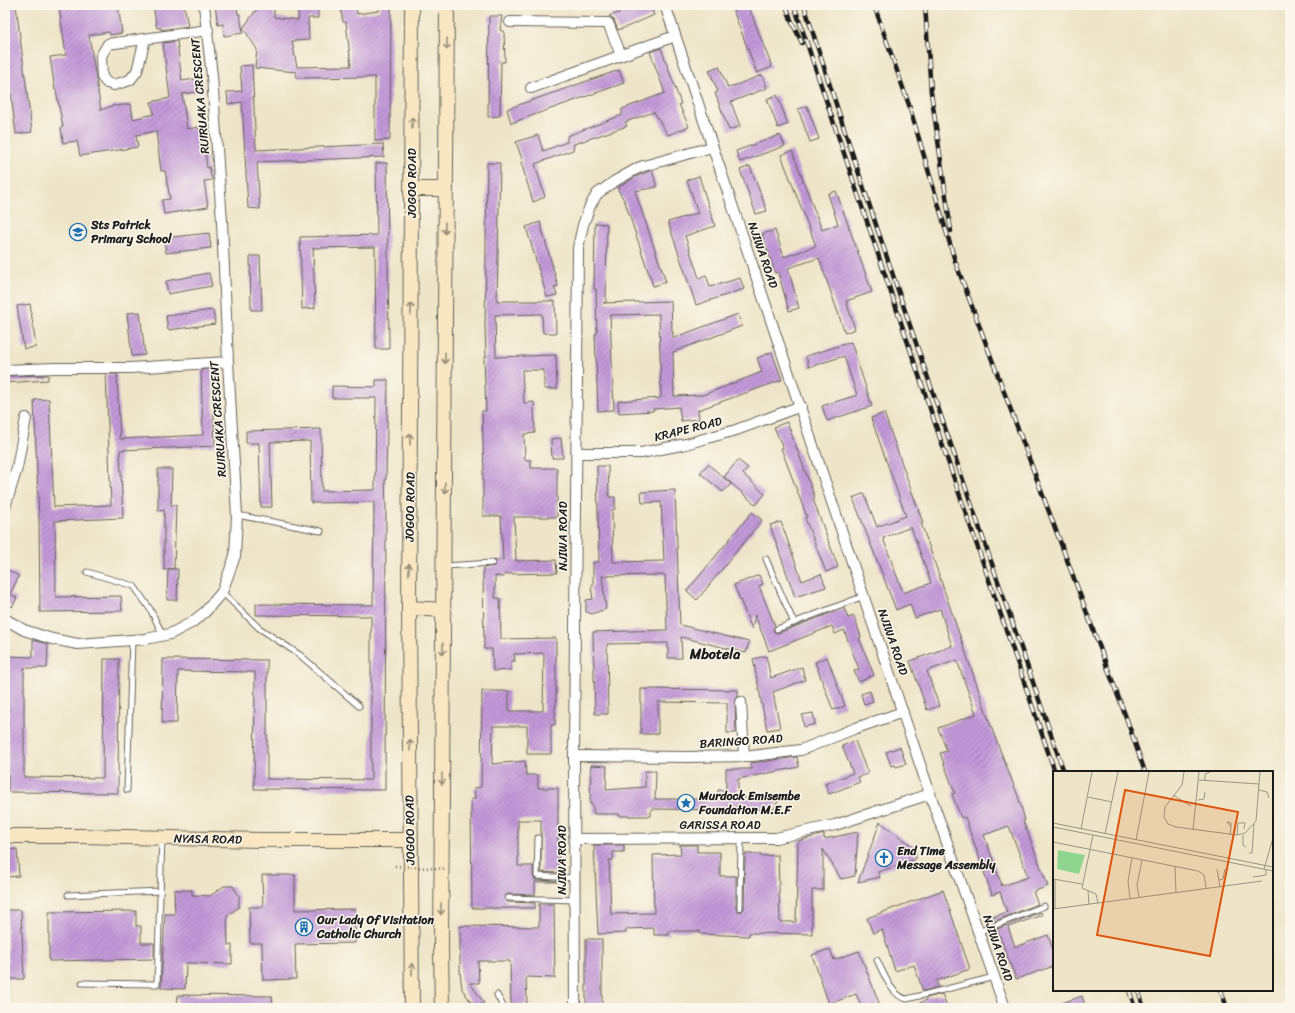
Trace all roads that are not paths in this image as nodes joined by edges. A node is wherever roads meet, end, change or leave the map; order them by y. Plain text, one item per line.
1 (204, 5) edge
2 (412, 5) edge
3 (447, 5) edge
4 (665, 5) edge
5 (510, 22) dead end
6 (208, 30) junction
7 (675, 36) junction
8 (145, 39) junction
9 (621, 55) junction
10 (531, 88) dead end
11 (712, 147) junction
12 (412, 189) junction
13 (446, 189) junction
14 (228, 362) junction
15 (5, 370) edge
16 (801, 406) junction
17 (26, 418) dead end
18 (577, 453) junction
19 (5, 507) edge
20 (237, 515) junction
21 (321, 531) dead end
22 (766, 558) dead end
23 (492, 563) dead end
24 (444, 566) junction
25 (87, 572) dead end
26 (222, 592) junction
27 (864, 596) junction
28 (409, 608) junction
29 (444, 610) junction
30 (5, 619) edge
31 (794, 623) junction
32 (777, 629) dead end
33 (162, 636) junction
34 (132, 640) junction
35 (741, 702) dead end
36 (359, 706) dead end
37 (903, 712) junction
38 (574, 756) junction
39 (744, 756) junction
40 (127, 790) dead end
41 (930, 794) junction
42 (5, 836) edge
43 (162, 838) junction
44 (538, 838) dead end
45 (741, 838) junction
46 (576, 839) junction
47 (410, 840) junction
48 (575, 878) junction
49 (160, 891) junction
50 (68, 895) dead end
51 (508, 898) dead end
52 (575, 900) junction
53 (1044, 906) dead end
54 (740, 908) dead end
55 (978, 932) junction
56 (877, 960) dead end
57 (994, 977) junction
58 (82, 983) dead end
59 (497, 995) dead end
60 (412, 1008) edge
61 (442, 1008) edge
62 (504, 1008) edge
63 (575, 1008) edge
64 (1004, 1008) edge

1 - 6 street, RUIRUAKA CRESCENT
12 -> 2 main road, JOGOO ROAD
3 -> 13 main road
4 - 7 street, NJIWA ROAD
5 - 9 street
6 - 8 street
6 - 14 street, RUIRUAKA CRESCENT
7 - 9 street
7 - 11 street, NJIWA ROAD
8 - 8 street
9 - 10 street
11 - 16 street, NJIWA ROAD
11 - 18 street, NJIWA ROAD
12 - 13 main road
28 -> 12 main road, JOGOO ROAD
13 -> 24 main road
14 - 15 street
14 - 20 street, RUIRUAKA CRESCENT
16 - 18 street, KRAPE ROAD
16 - 27 street, NJIWA ROAD
17 - 19 street
18 - 38 street, NJIWA ROAD
20 - 21 lane
20 - 26 street, RUIRUAKA CRESCENT
22 - 31 lane
23 - 24 lane
24 - 29 main road
25 - 33 lane
26 - 33 street, RUIRUAKA CRESCENT
26 - 36 lane
27 - 31 lane
27 - 37 street, NJIWA ROAD
28 - 29 main road
47 -> 28 main road, JOGOO ROAD
29 -> 61 main road
30 - 34 street, RUIRUAKA CRESCENT
31 - 32 lane
33 - 34 street, RUIRUAKA CRESCENT
34 - 40 lane
35 - 39 street
37 - 39 street, BARINGO ROAD
37 - 41 street, NJIWA ROAD
38 - 39 street, BARINGO ROAD
38 - 46 street, NJIWA ROAD
41 - 45 street, GARISSA ROAD
41 - 55 street, NJIWA ROAD
42 - 43 main road, NYASA ROAD
43 - 47 main road, NYASA ROAD
43 - 49 lane
44 - 48 lane
45 - 46 street, GARISSA ROAD
45 - 54 lane
46 - 48 street, NJIWA ROAD
60 -> 47 main road, JOGOO ROAD
48 - 52 street, NJIWA ROAD
49 - 50 lane
49 - 58 lane
51 - 52 lane
52 - 63 street, NJIWA ROAD
53 - 55 lane
55 - 57 street, NJIWA ROAD
56 - 57 lane
57 - 64 street, NJIWA ROAD
59 - 62 lane

